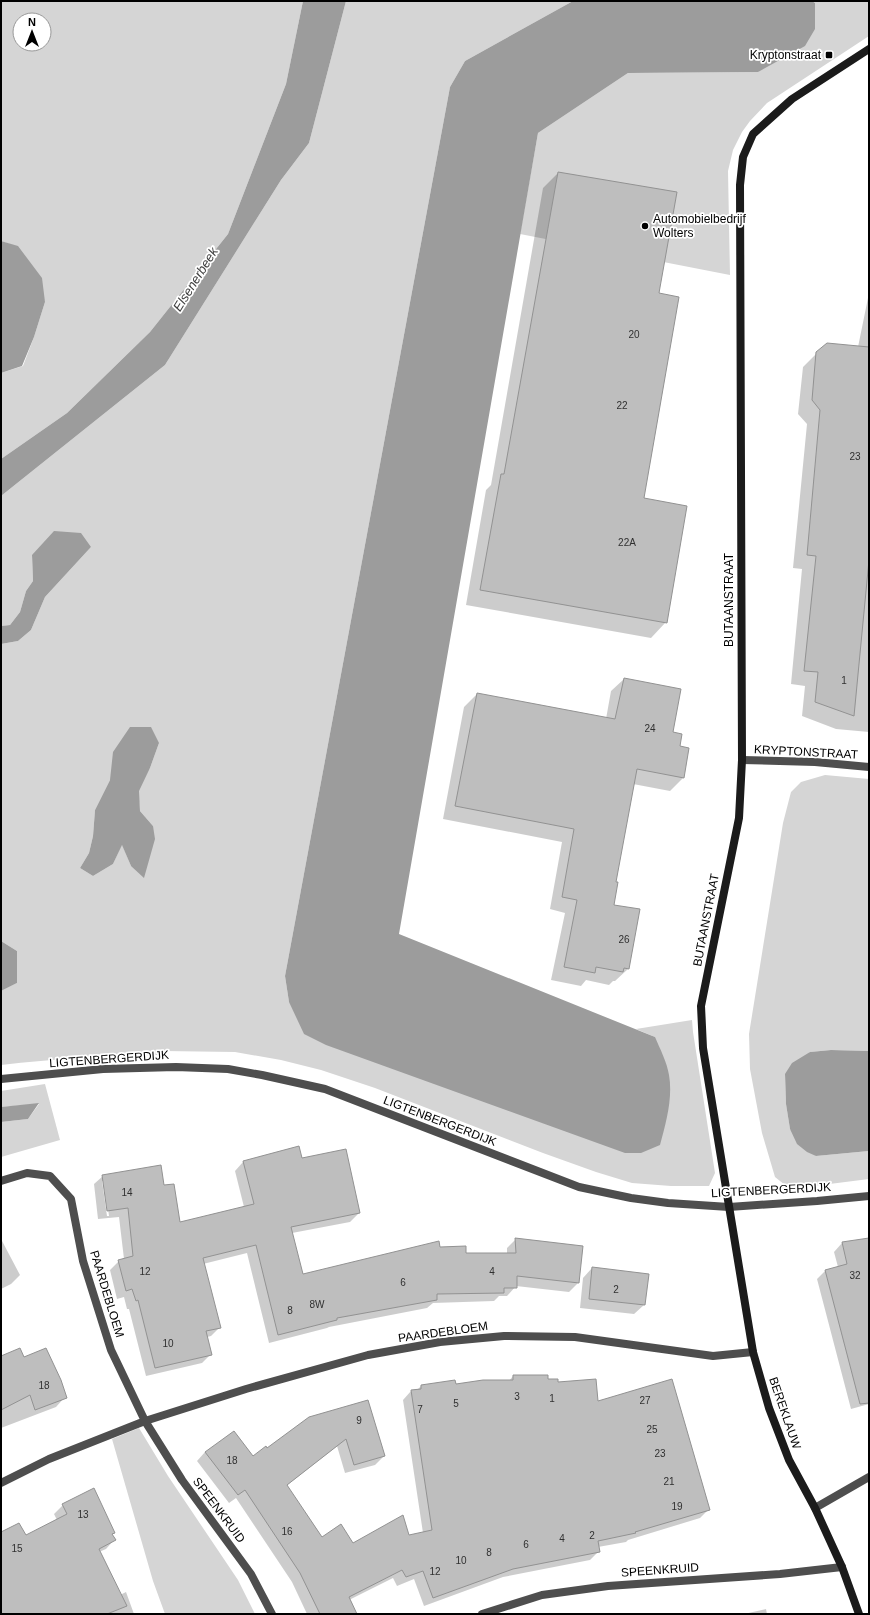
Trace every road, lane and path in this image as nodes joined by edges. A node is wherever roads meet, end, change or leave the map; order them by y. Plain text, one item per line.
1 (869, 49) edge
2 (742, 760) junction
3 (869, 767) edge
4 (1, 1079) edge
5 (1, 1181) edge
6 (869, 1196) edge
7 (728, 1207) junction
8 (753, 1352) junction
9 (145, 1421) junction
10 (869, 1476) edge
11 (1, 1483) edge
12 (815, 1508) junction
13 (842, 1567) junction
14 (272, 1614) edge
15 (482, 1614) edge
16 (859, 1614) edge

1 - 2 street, BUTAANSTRAAT
2 - 3 street, KRYPTONSTRAAT
2 - 7 street, BUTAANSTRAAT
4 - 7 street, LIGTENBERGERDIJK
5 - 9 street, PAARDEBLOEM
6 - 7 street, LIGTENBERGERDIJK
7 - 8 street, BEREKLAUW
8 - 9 street, PAARDEBLOEM
8 - 12 street, BEREKLAUW
9 - 11 street, PAARDEBLOEM
9 - 14 street, SPEENKRUID
10 - 12 street
12 - 13 street, BEREKLAUW
13 - 15 street, SPEENKRUID
13 - 16 street, BEREKLAUW

